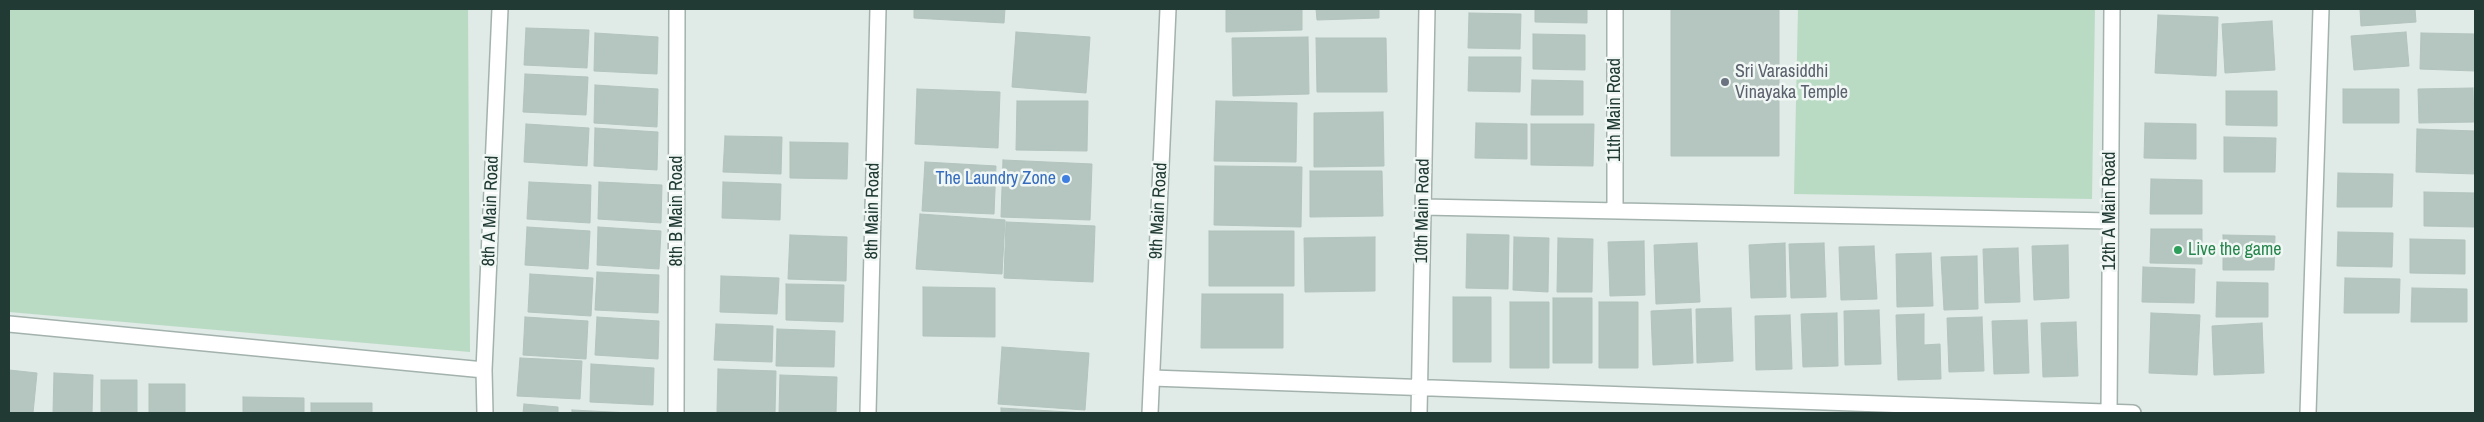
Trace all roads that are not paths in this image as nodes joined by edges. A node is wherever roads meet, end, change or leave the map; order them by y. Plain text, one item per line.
1 (500, 9) edge
2 (677, 9) edge
3 (878, 9) edge
4 (1168, 9) edge
5 (1427, 9) edge
6 (1616, 9) edge
7 (2112, 9) edge
8 (2321, 9) edge
9 (1423, 207) junction
10 (1616, 211) junction
11 (2110, 221) junction
12 (9, 324) edge
13 (484, 370) junction
14 (1152, 378) junction
15 (1420, 388) junction
16 (1936, 410) edge
17 (2109, 412) edge
18 (484, 413) edge
19 (676, 413) edge
20 (868, 413) edge
21 (1150, 413) edge
22 (1420, 413) edge
23 (2133, 413) edge
24 (2308, 413) edge

1 - 13 street, 8th A Main Road
2 - 19 street, 8th B Main Road
3 - 20 street, 8th Main Road
4 - 14 street, 9th Main Road
5 - 9 street, 10th Main Road
6 - 10 street, 11th Main Road
7 - 11 street, 12th A Main Road
8 - 24 street
9 - 10 street
9 - 15 street, 10th Main Road
10 - 11 street
11 - 17 street, 12th A Main Road
12 - 13 street
13 - 18 street, 8th A Main Road
14 - 15 street
14 - 21 street, 9th Main Road
15 - 16 street
15 - 22 street, 10th Main Road
16 - 17 street
17 - 23 street

